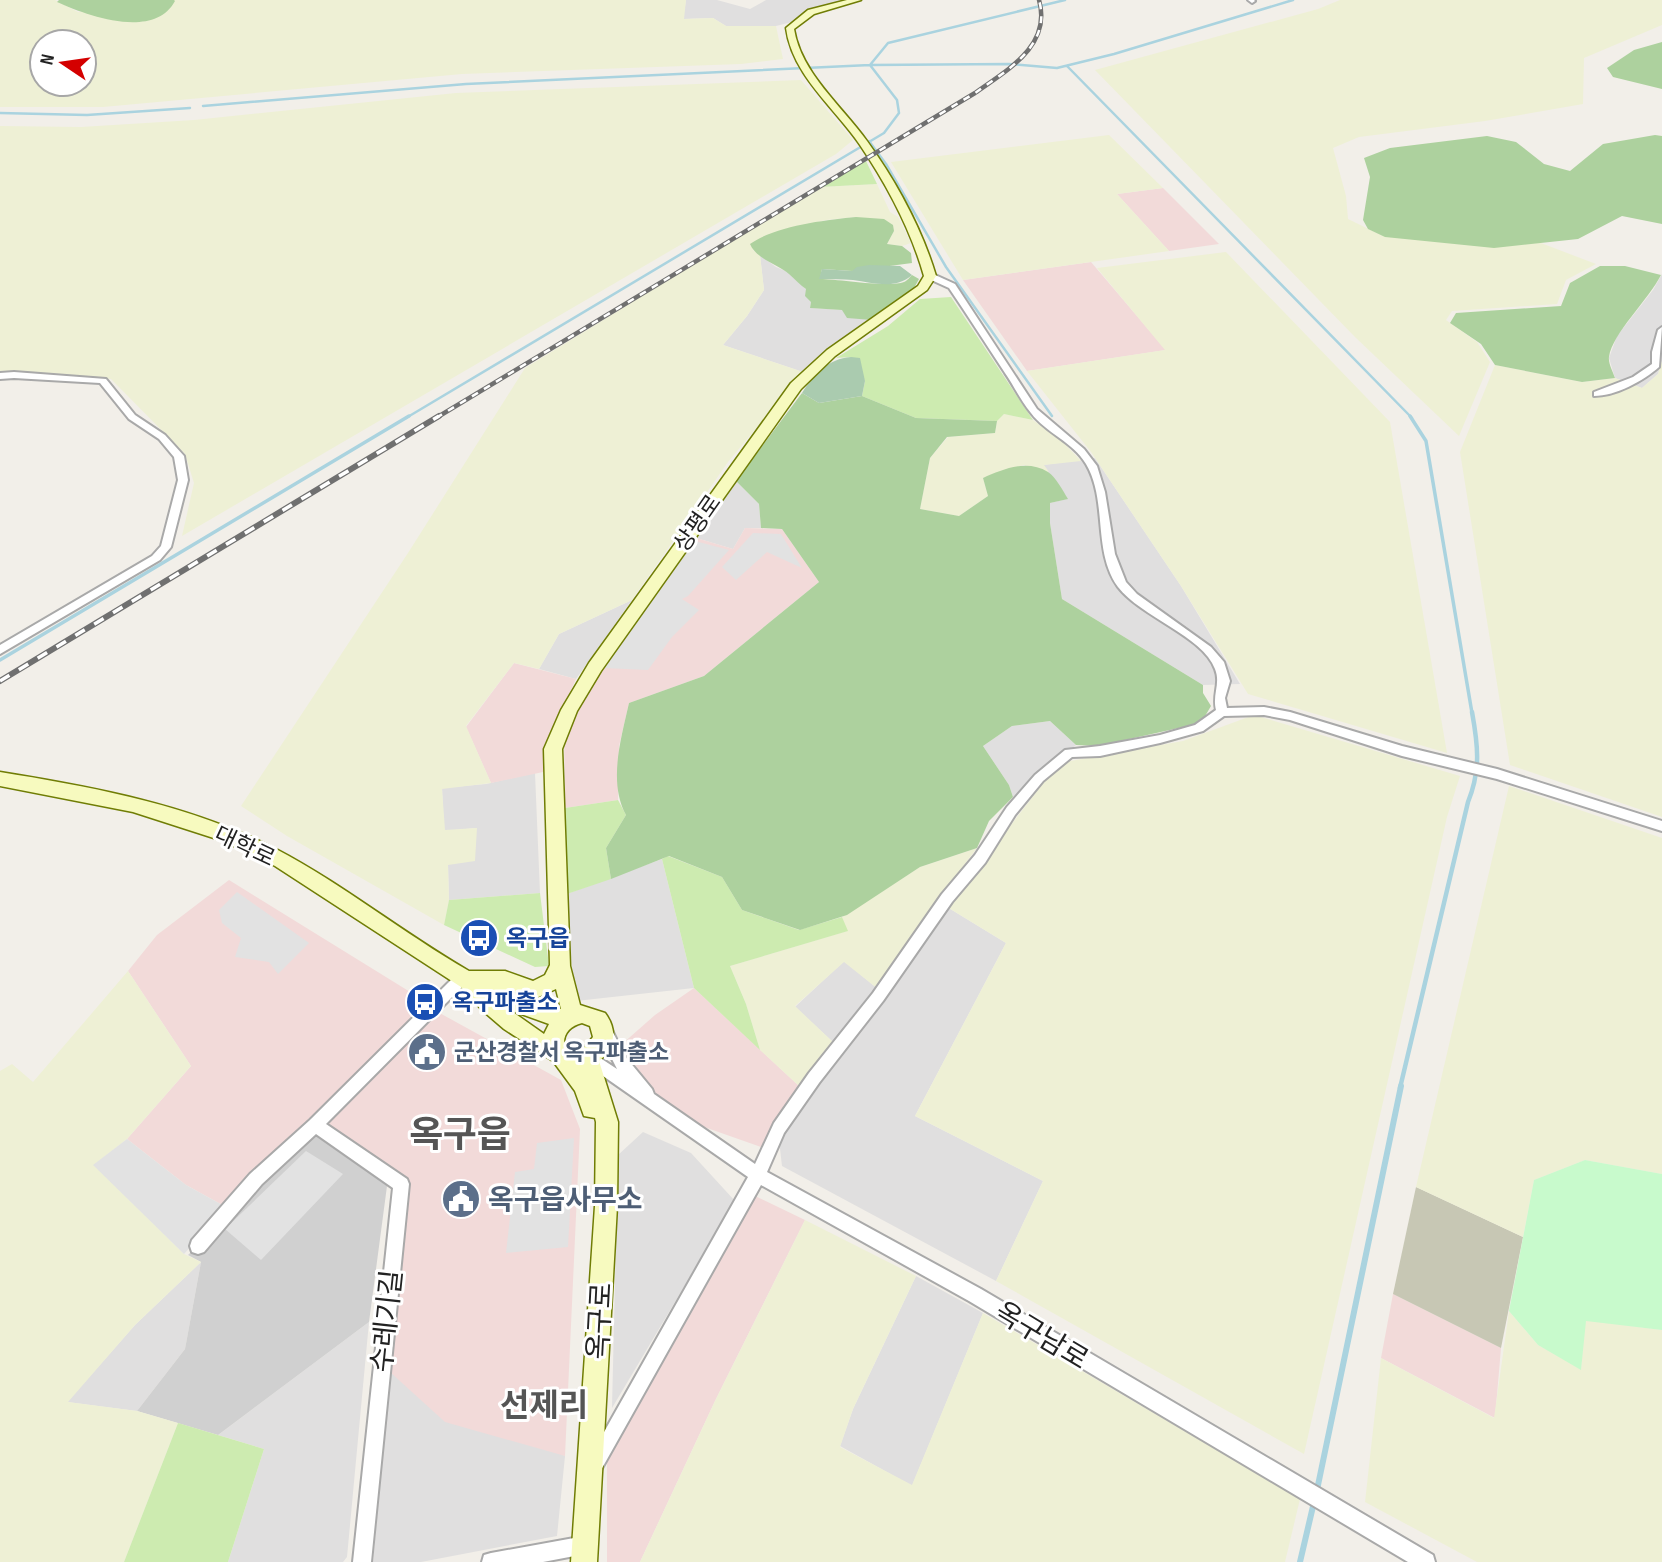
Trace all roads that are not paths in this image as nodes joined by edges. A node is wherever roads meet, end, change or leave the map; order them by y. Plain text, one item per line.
1 (857, 0) edge
2 (930, 276) junction
3 (1662, 330) edge
4 (0, 376) edge
5 (1597, 394) dead end
6 (0, 650) edge
7 (1224, 689) junction
8 (1265, 711) junction
9 (1222, 712) junction
10 (0, 779) edge
11 (1662, 826) edge
12 (560, 966) junction
13 (463, 976) junction
14 (569, 1017) junction
15 (604, 1031) junction
16 (561, 1056) junction
17 (588, 1058) junction
18 (658, 1108) junction
19 (315, 1125) junction
20 (758, 1175) junction
21 (606, 1206) junction
22 (198, 1246) dead end
23 (590, 1473) junction
24 (585, 1553) edge
25 (362, 1562) edge
26 (491, 1562) edge
27 (1426, 1562) edge

1 - 2 main road
2 - 7 street
2 - 12 main road, 상평로
3 - 5 street
4 - 6 street
7 - 8 street
7 - 9 street
8 - 9 street
8 - 11 street
9 - 20 street
10 - 13 main road, 대학로
12 - 13 main road
12 - 14 main road, 상평로
13 - 14 main road, 대학로
13 - 16 main road, 대학로
13 - 19 street
14 - 15 main road
14 - 16 main road
15 - 17 main road
15 - 18 street
16 - 17 main road
16 - 21 main road
17 - 18 street, 옥구남로
17 - 21 main road
18 - 20 street, 옥구남로
19 - 22 street
19 - 25 street, 수레기길
20 - 23 street
20 - 27 street, 옥구남로
21 - 23 main road, 옥구로
23 - 24 main road, 옥구로
24 - 26 street

